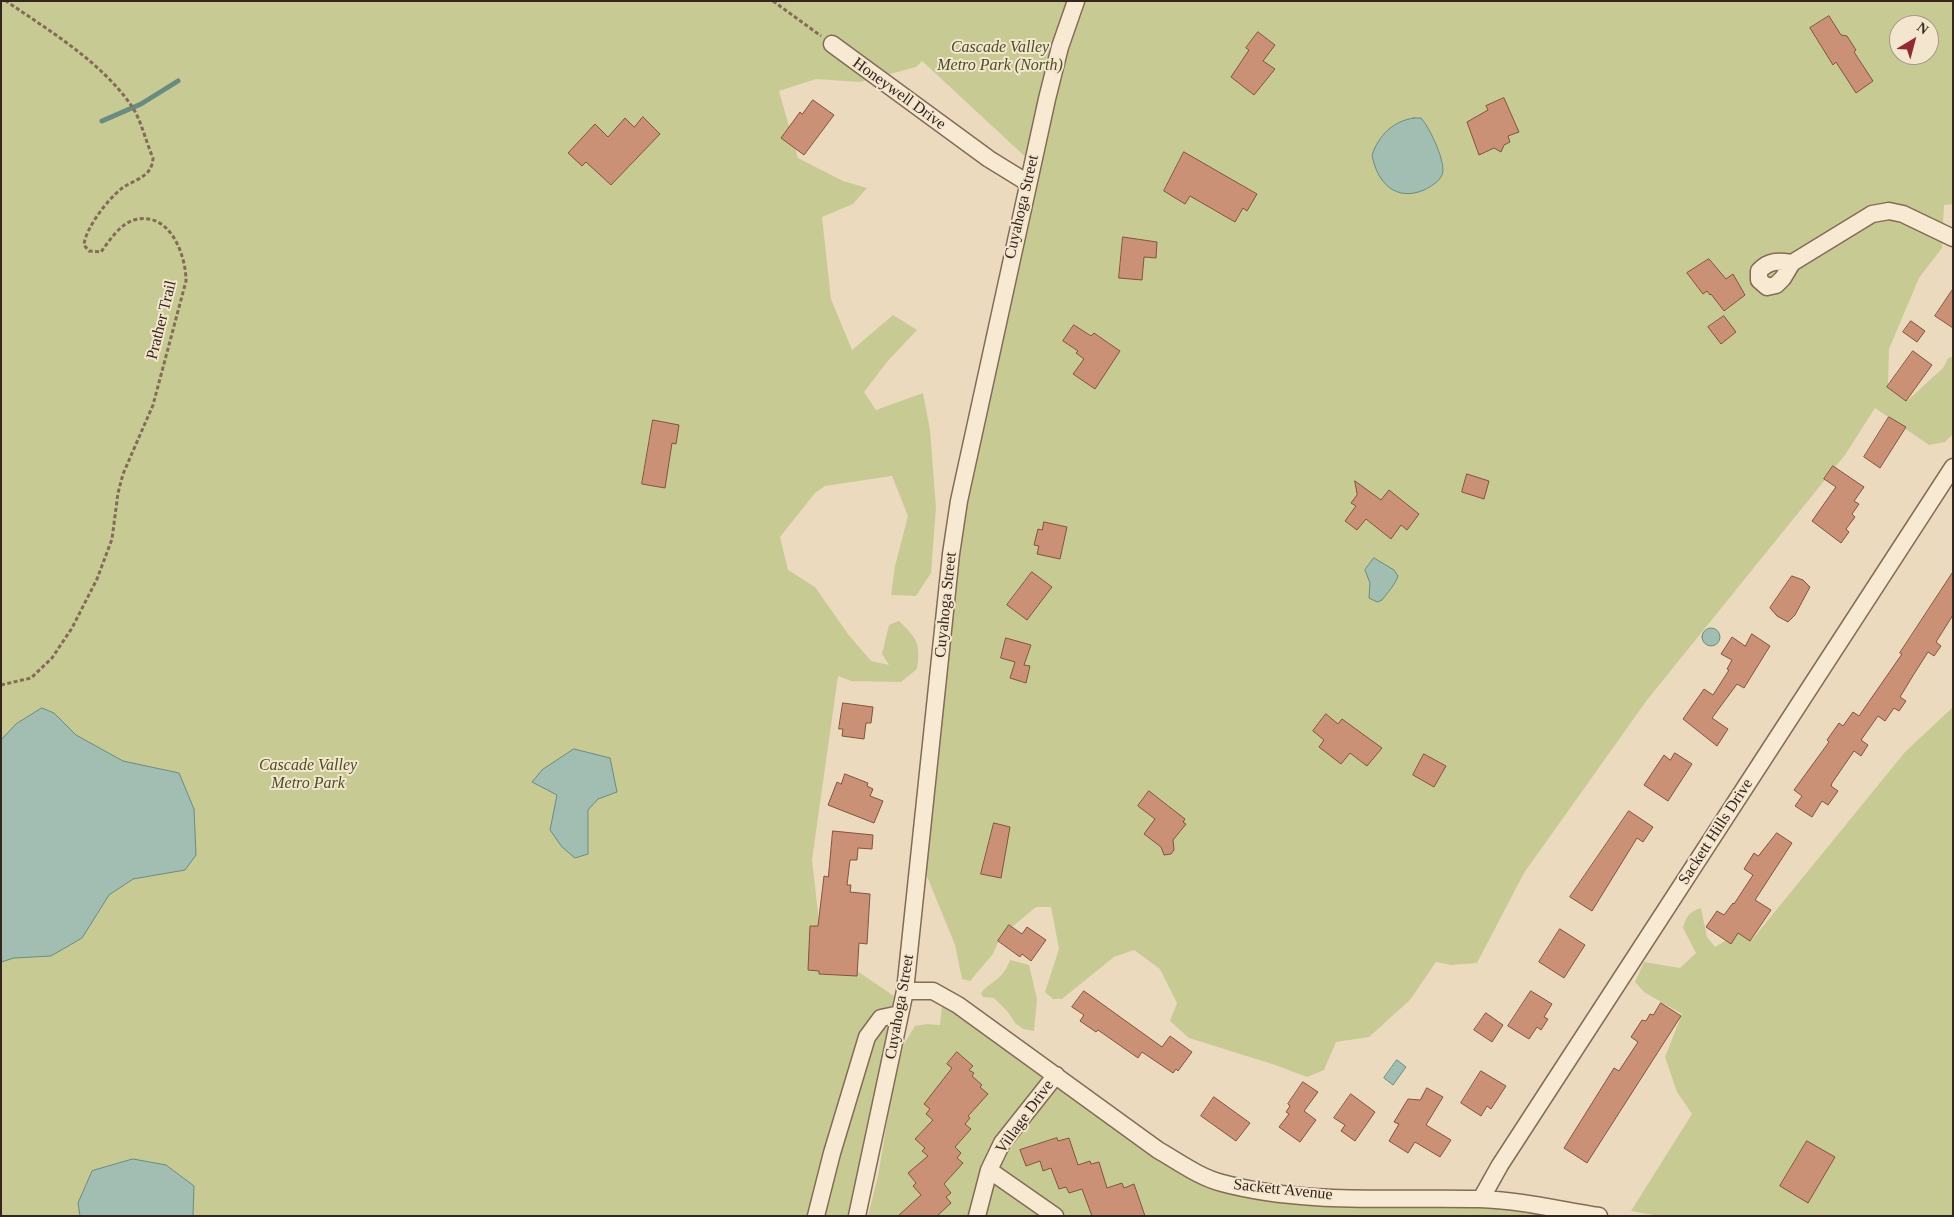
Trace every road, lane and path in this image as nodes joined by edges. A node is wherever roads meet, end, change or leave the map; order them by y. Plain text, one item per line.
1 (6, 1) edge
2 (773, 1) edge
3 (1076, 1) edge
4 (832, 44) joint
5 (1028, 182) junction
6 (1953, 238) edge
7 (1792, 263) dead end
8 (1953, 467) edge
9 (1, 685) edge
10 (905, 991) junction
11 (900, 1014) junction
12 (1056, 1075) junction
13 (989, 1170) junction
14 (1482, 1199) junction
15 (816, 1216) edge
16 (857, 1216) edge
17 (977, 1216) edge
18 (1054, 1216) edge
19 (1599, 1216) edge

1 - 9 path, Prather Trail
2 - 4 path
3 - 5 street, Cuyahoga Street
4 - 5 street, Honeywell Drive
5 - 10 street, Cuyahoga Street
6 - 7 street
8 - 14 street, Sackett Hills Drive
10 - 11 street, Cuyahoga Street
10 - 12 street, Sackett Avenue
11 - 15 street
11 - 16 street, Cuyahoga Street
12 - 13 street, Village Drive
12 - 14 street, Sackett Avenue
13 - 17 street, Village Drive
13 - 18 street
14 - 19 street, Sackett Avenue

